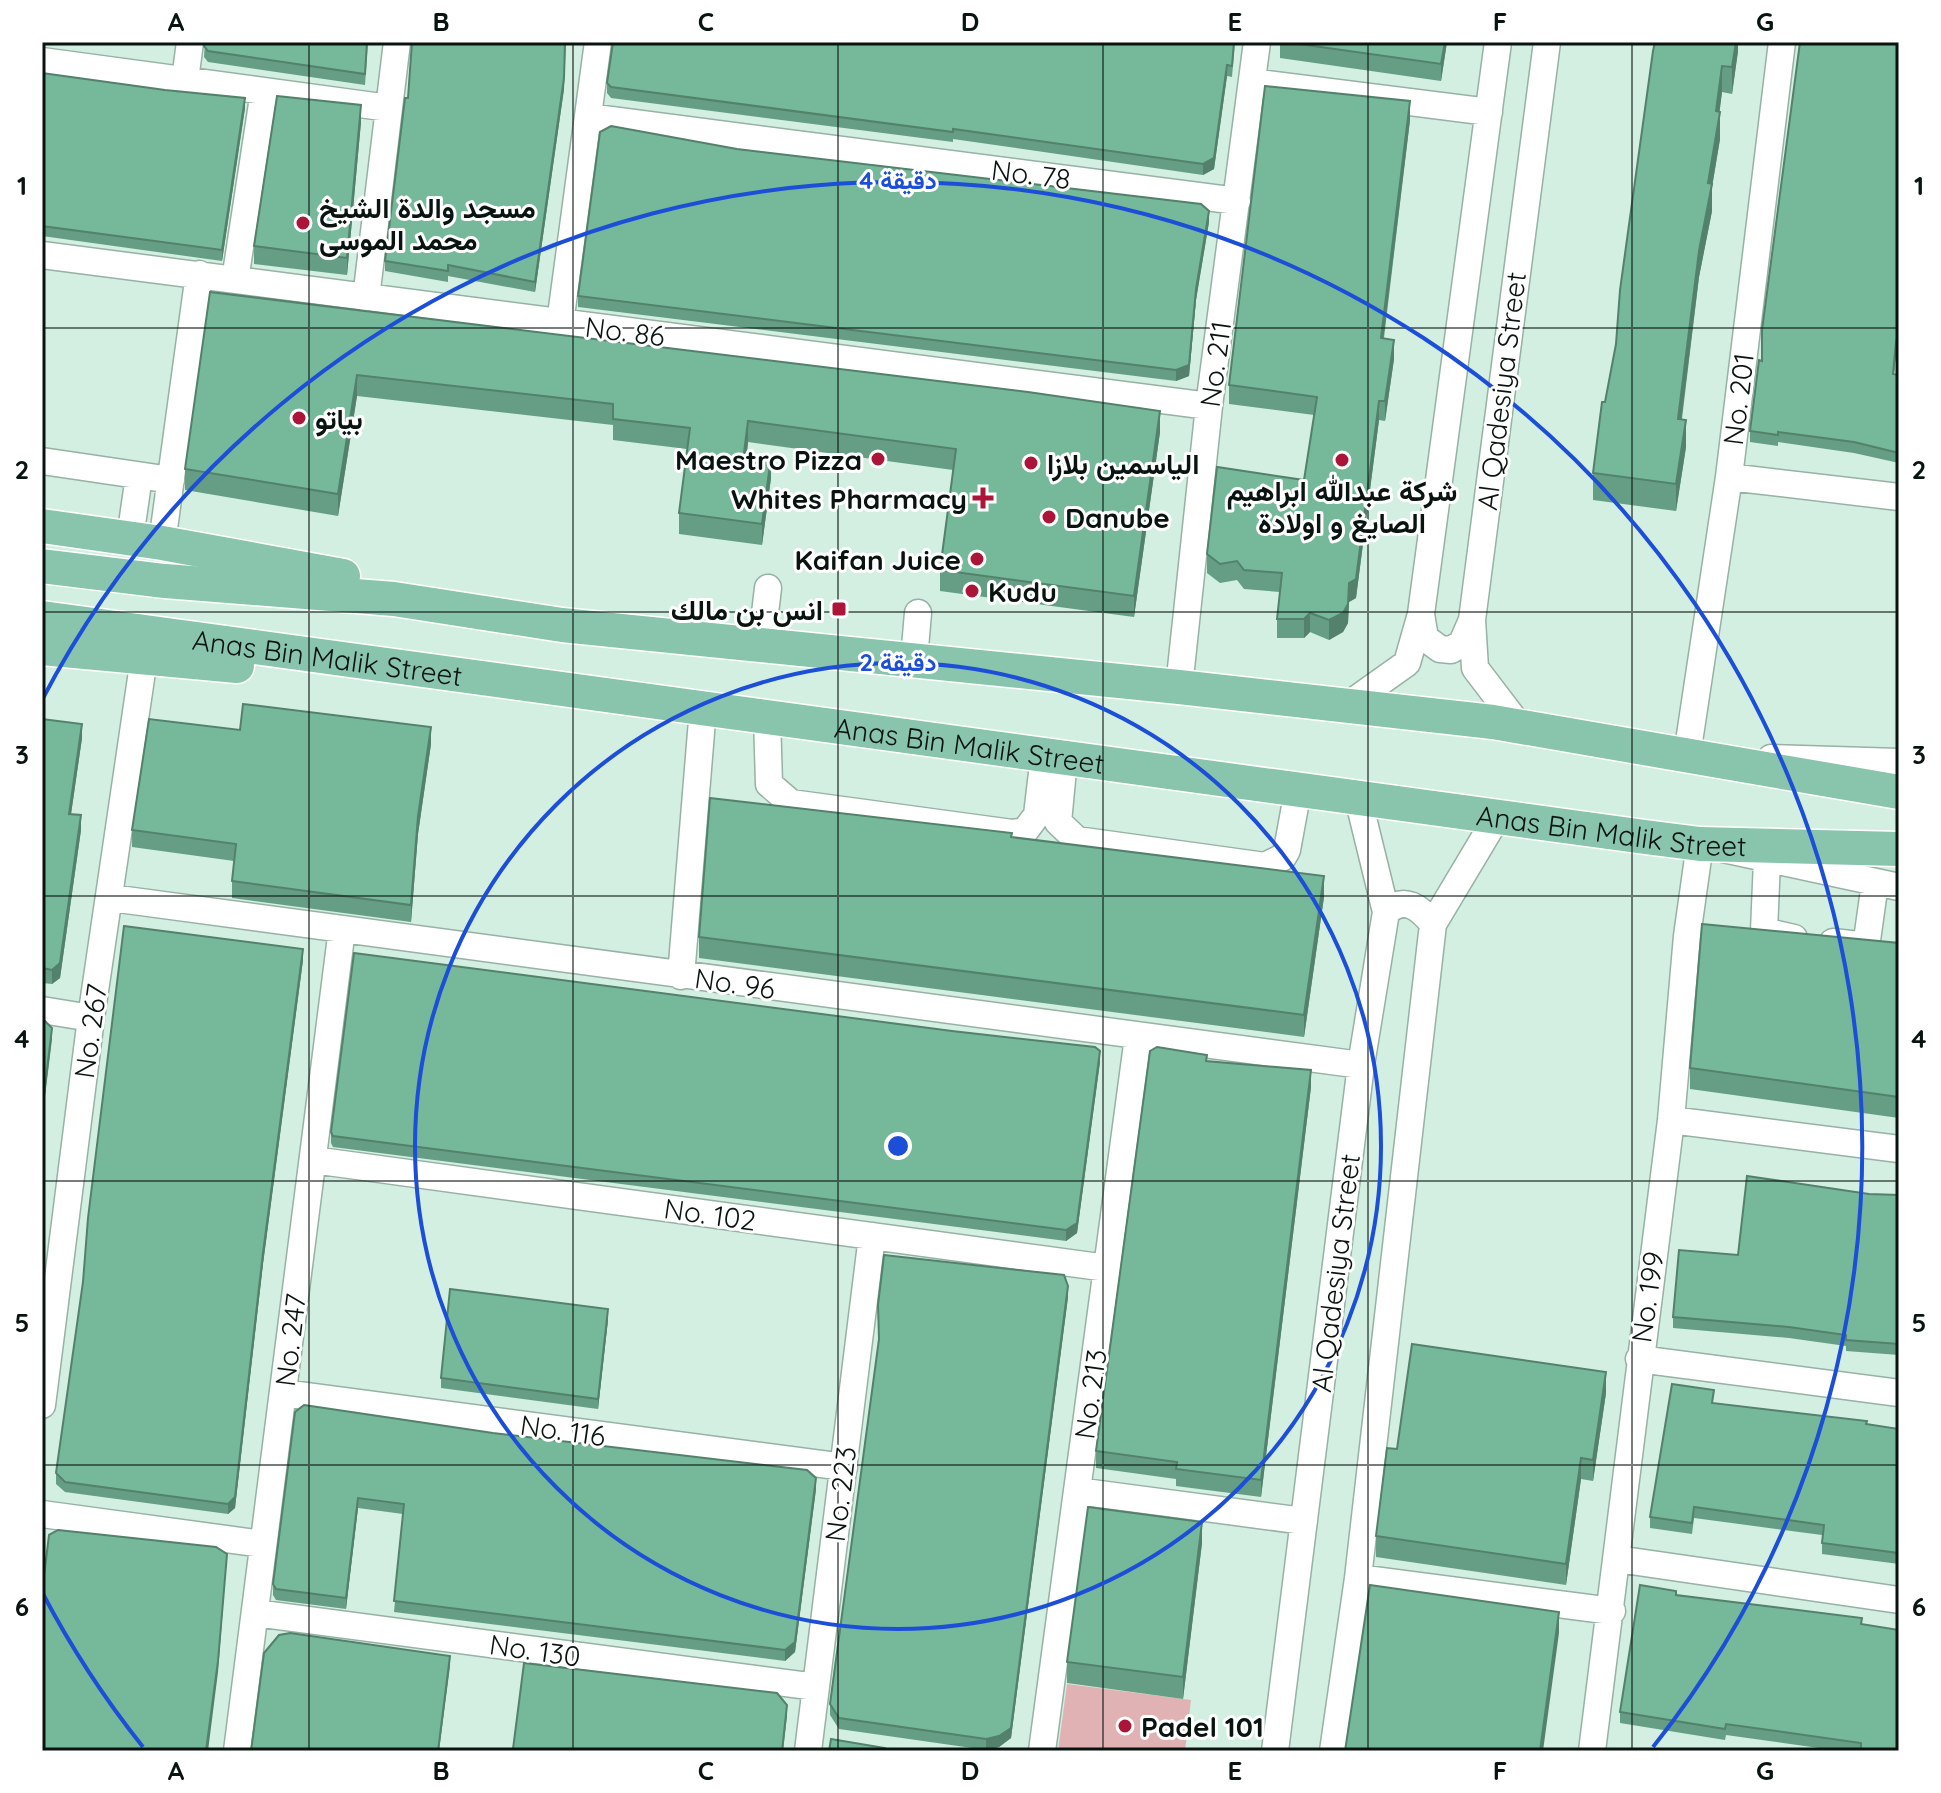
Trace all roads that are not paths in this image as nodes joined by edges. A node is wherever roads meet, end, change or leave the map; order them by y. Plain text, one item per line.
1 (190, 42) edge
2 (397, 42) edge
3 (598, 42) edge
4 (1257, 42) edge
5 (1498, 42) edge
6 (1547, 42) edge
7 (1782, 42) edge
8 (42, 61) edge
9 (185, 80) junction
10 (1252, 82) junction
11 (264, 91) junction
12 (389, 108) junction
13 (1489, 112) junction
14 (588, 117) junction
15 (1237, 201) junction
16 (42, 255) edge
17 (199, 274) junction
18 (235, 280) junction
19 (366, 298) junction
20 (560, 323) junction
21 (1209, 406) junction
22 (42, 461) edge
23 (139, 476) junction
24 (1729, 477) junction
25 (171, 480) junction
26 (1899, 497) edge
27 (42, 526) edge
28 (146, 541) junction
29 (42, 566) edge
30 (768, 588) dead end
31 (394, 599) junction
32 (918, 613) dead end
33 (1421, 614) junction
34 (42, 618) edge
35 (1472, 620) junction
36 (761, 647) junction
37 (42, 648) edge
38 (144, 658) junction
39 (914, 659) junction
40 (1179, 687) junction
41 (1348, 705) junction
42 (703, 708) junction
43 (767, 717) junction
44 (1520, 727) junction
45 (1687, 755) junction
46 (1054, 758) junction
47 (1899, 762) edge
48 (1298, 790) junction
49 (1899, 792) edge
50 (1358, 798) junction
51 (1497, 817) junction
52 (1700, 844) junction
53 (1899, 849) edge
54 (1767, 860) junction
55 (1887, 885) edge
56 (111, 898) junction
57 (1386, 912) junction
58 (1433, 924) junction
59 (342, 929) junction
60 (681, 976) junction
61 (42, 1010) edge
62 (91, 1018) junction
63 (1138, 1037) junction
64 (1361, 1065) junction
65 (1671, 1120) junction
66 (1899, 1149) edge
67 (313, 1160) junction
68 (872, 1236) junction
69 (1107, 1268) junction
70 (1639, 1359) junction
71 (283, 1393) junction
72 (1899, 1393) edge
73 (42, 1405) edge
74 (844, 1467) junction
75 (1077, 1491) junction
76 (42, 1514) edge
77 (1304, 1521) junction
78 (263, 1544) junction
79 (1617, 1559) junction
80 (1358, 1578) junction
81 (1899, 1600) edge
82 (1612, 1611) junction
83 (255, 1613) junction
84 (816, 1687) junction
85 (237, 1751) edge
86 (808, 1751) edge
87 (1042, 1751) edge
88 (1275, 1751) edge
89 (1333, 1751) edge
90 (1592, 1751) edge

1 - 9 street
2 - 12 street
3 - 14 street
4 - 10 street, No. 211
5 - 13 street, Al Qadesiya Street
6 - 35 street, Al Qadesiya Street
7 - 24 street, No. 201
8 - 9 street
9 - 11 street
10 - 13 street
10 - 15 street, No. 211
11 - 12 street
11 - 18 street
12 - 19 street
13 - 33 street, Al Qadesiya Street
14 - 15 street, No. 78
14 - 20 street
15 - 21 street, No. 211
16 - 17 street, No. 86
17 - 18 street, No. 86
17 - 25 street
18 - 19 street, No. 86
19 - 20 street, No. 86
20 - 21 street, No. 86
21 - 40 street, No. 211
22 - 23 street
23 - 25 street
23 - 28 street
24 - 26 street
24 - 45 street, No. 201
25 - 28 street
27 - 28 main road
28 - 31 main road
29 - 31 main road, Anas Bin Malik Street
30 - 36 street
31 - 36 main road, Anas Bin Malik Street
32 - 39 street
33 - 35 street
33 - 41 street, Al Qadesiya Street
34 - 42 main road, Anas Bin Malik Street
35 - 44 street, Al Qadesiya Street
36 - 39 main road, Anas Bin Malik Street
37 - 38 main road
38 - 42 main road
38 - 56 street, No. 267
39 - 40 main road, Anas Bin Malik Street
40 - 41 main road, Anas Bin Malik Street
41 - 44 main road, Anas Bin Malik Street
42 - 43 main road, Anas Bin Malik Street
42 - 60 street
43 - 46 main road, Anas Bin Malik Street
43 - 46 street
44 - 45 main road, Anas Bin Malik Street
45 - 47 street
45 - 49 main road, Anas Bin Malik Street
46 - 48 main road, Anas Bin Malik Street
46 - 48 street
48 - 50 main road, Anas Bin Malik Street
50 - 51 main road, Anas Bin Malik Street
50 - 57 street, Al Qadesiya Street
51 - 52 main road, Anas Bin Malik Street
51 - 58 street, Al Qadesiya Street
52 - 53 main road, Anas Bin Malik Street
52 - 54 street
52 - 65 street, No. 199
54 - 55 street
54 - 55 street
56 - 59 street, No. 96
56 - 62 street, No. 267
57 - 58 street
57 - 64 street, Al Qadesiya Street
58 - 80 street, Al Qadesiya Street
59 - 60 street, No. 96
59 - 67 street, No. 247
60 - 63 street, No. 96
61 - 62 street
62 - 73 street, No. 267
63 - 64 street, No. 96
63 - 69 street, No. 213
64 - 77 street, Al Qadesiya Street
65 - 66 street
65 - 70 street, No. 199
67 - 68 street, No. 102
67 - 71 street, No. 247
68 - 69 street, No. 102
68 - 74 street, No. 223
69 - 75 street, No. 213
70 - 72 street
70 - 79 street, No. 199
71 - 74 street, No. 116
71 - 78 street, No. 247
74 - 84 street, No. 223
75 - 77 street
75 - 87 street, No. 213
76 - 78 street
77 - 88 street, Al Qadesiya Street
78 - 83 street, No. 247
79 - 81 street
79 - 82 street, No. 199
80 - 82 street
80 - 89 street, Al Qadesiya Street
82 - 90 street, No. 199
83 - 84 street, No. 130
83 - 85 street, No. 247
84 - 86 street, No. 223

